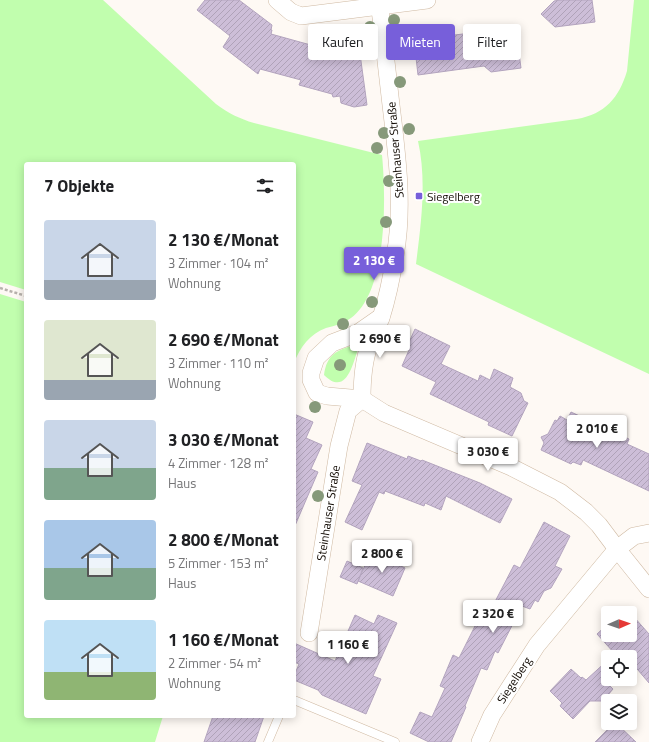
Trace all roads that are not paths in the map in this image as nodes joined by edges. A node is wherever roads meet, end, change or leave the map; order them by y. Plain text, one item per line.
1 (277, 0) edge
2 (427, 0) edge
3 (379, 4) edge
4 (381, 316) junction
5 (362, 399) junction
6 (649, 533) edge
7 (617, 549) junction
8 (649, 589) edge
9 (309, 633) dead end
10 (296, 701) edge
11 (278, 718) edge
12 (268, 742) edge
13 (395, 742) edge
14 (480, 742) edge

1 - 3 street
2 - 3 street
3 - 4 street, Steinhauser Straße
4 - 5 street, Steinhauser Straße
4 - 5 street
5 - 7 street
5 - 9 street, Steinhauser Straße
6 - 7 street, Siegelberg
7 - 8 street
7 - 14 street, Siegelberg
10 - 13 lane
11 - 12 lane

